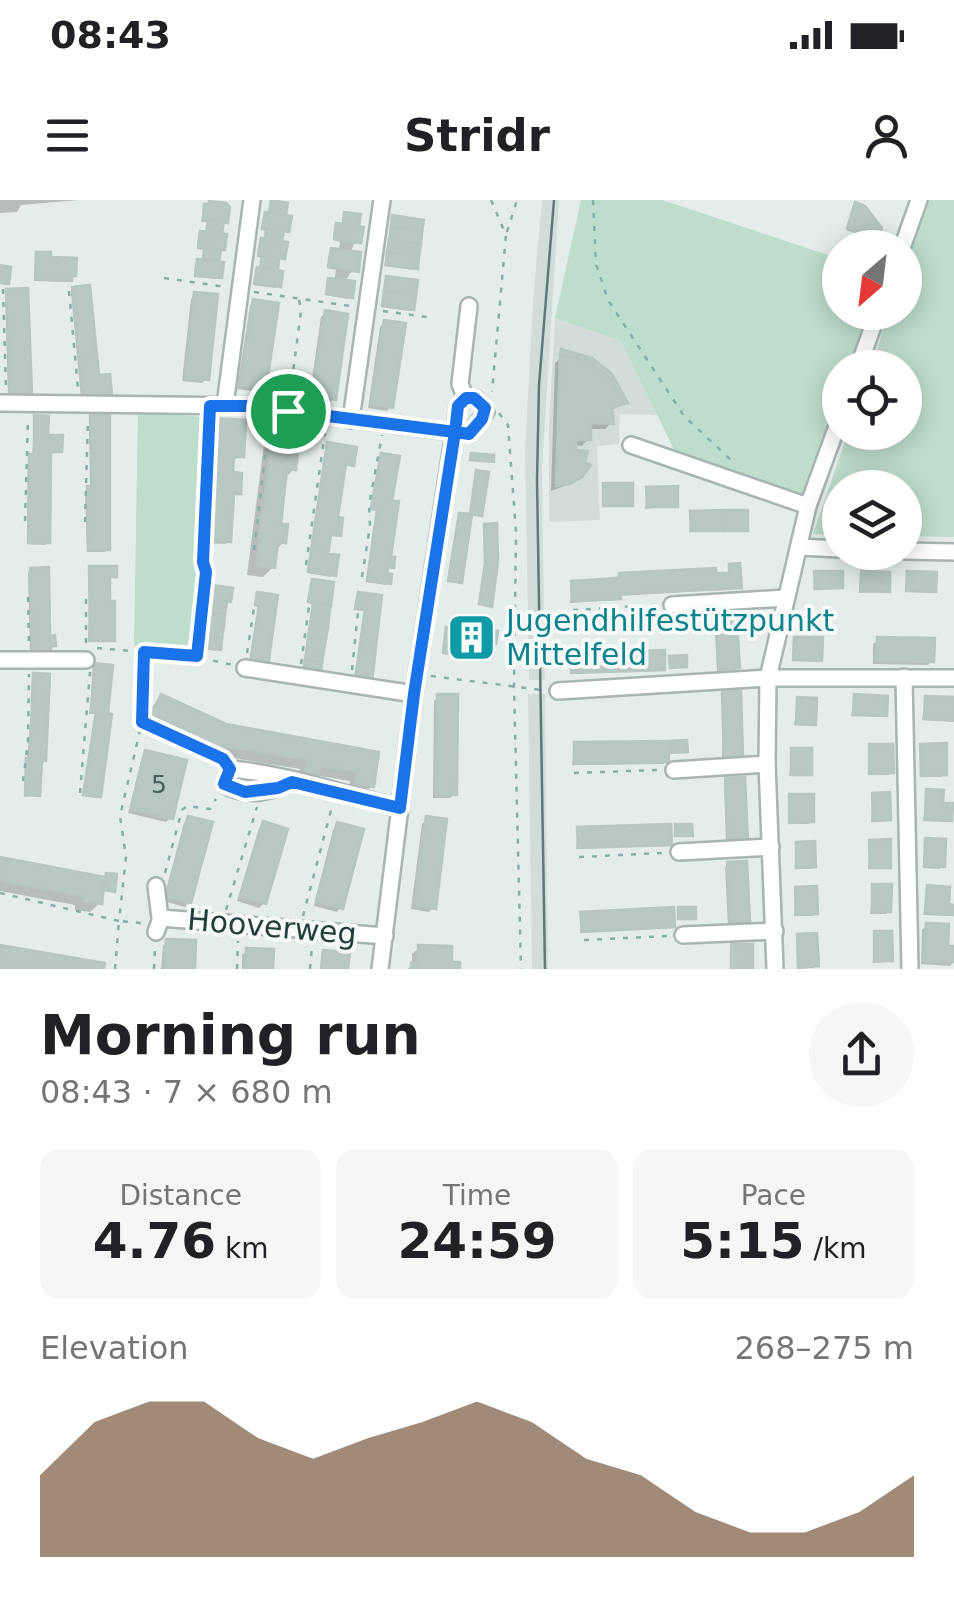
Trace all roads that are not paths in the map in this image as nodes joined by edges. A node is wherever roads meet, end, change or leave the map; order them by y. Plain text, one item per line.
1 (252, 200) edge
2 (382, 200) edge
3 (919, 200) edge
4 (908, 230) edge
5 (469, 306) dead end
6 (466, 398) junction
7 (4, 403) edge
8 (217, 405) junction
9 (351, 420) junction
10 (455, 432) junction
11 (631, 445) dead end
12 (828, 450) edge
13 (808, 506) junction
14 (799, 547) junction
15 (822, 548) edge
16 (922, 551) edge
17 (954, 552) edge
18 (785, 598) junction
19 (672, 604) road end
20 (0, 660) edge
21 (86, 660) road end
22 (245, 668) road end
23 (904, 677) junction
24 (768, 678) junction
25 (954, 678) edge
26 (558, 691) road end
27 (414, 694) junction
28 (767, 764) junction
29 (674, 770) road end
30 (292, 782) junction
31 (400, 808) junction
32 (771, 847) junction
33 (678, 852) road end
34 (157, 893) road end
35 (775, 931) junction
36 (683, 935) road end
37 (384, 936) junction
38 (380, 969) edge
39 (775, 969) edge
40 (910, 969) edge

1 - 8 street
2 - 9 street
3 - 4 street
5 - 6 street
6 - 10 street
6 - 10 street
7 - 8 street
8 - 9 street
9 - 10 street
10 - 27 street
11 - 13 street
12 - 13 street
13 - 14 street
14 - 15 street
14 - 18 street
16 - 17 street
18 - 19 street
18 - 24 street
20 - 21 street
22 - 27 street
23 - 24 street
23 - 25 street
23 - 40 street
24 - 26 street
24 - 28 street
27 - 31 street
28 - 29 street
28 - 32 street
30 - 30 street
30 - 31 street
31 - 37 street
32 - 33 street
32 - 35 street
34 - 37 street, Hooverweg
35 - 36 street
35 - 39 street
37 - 38 street

